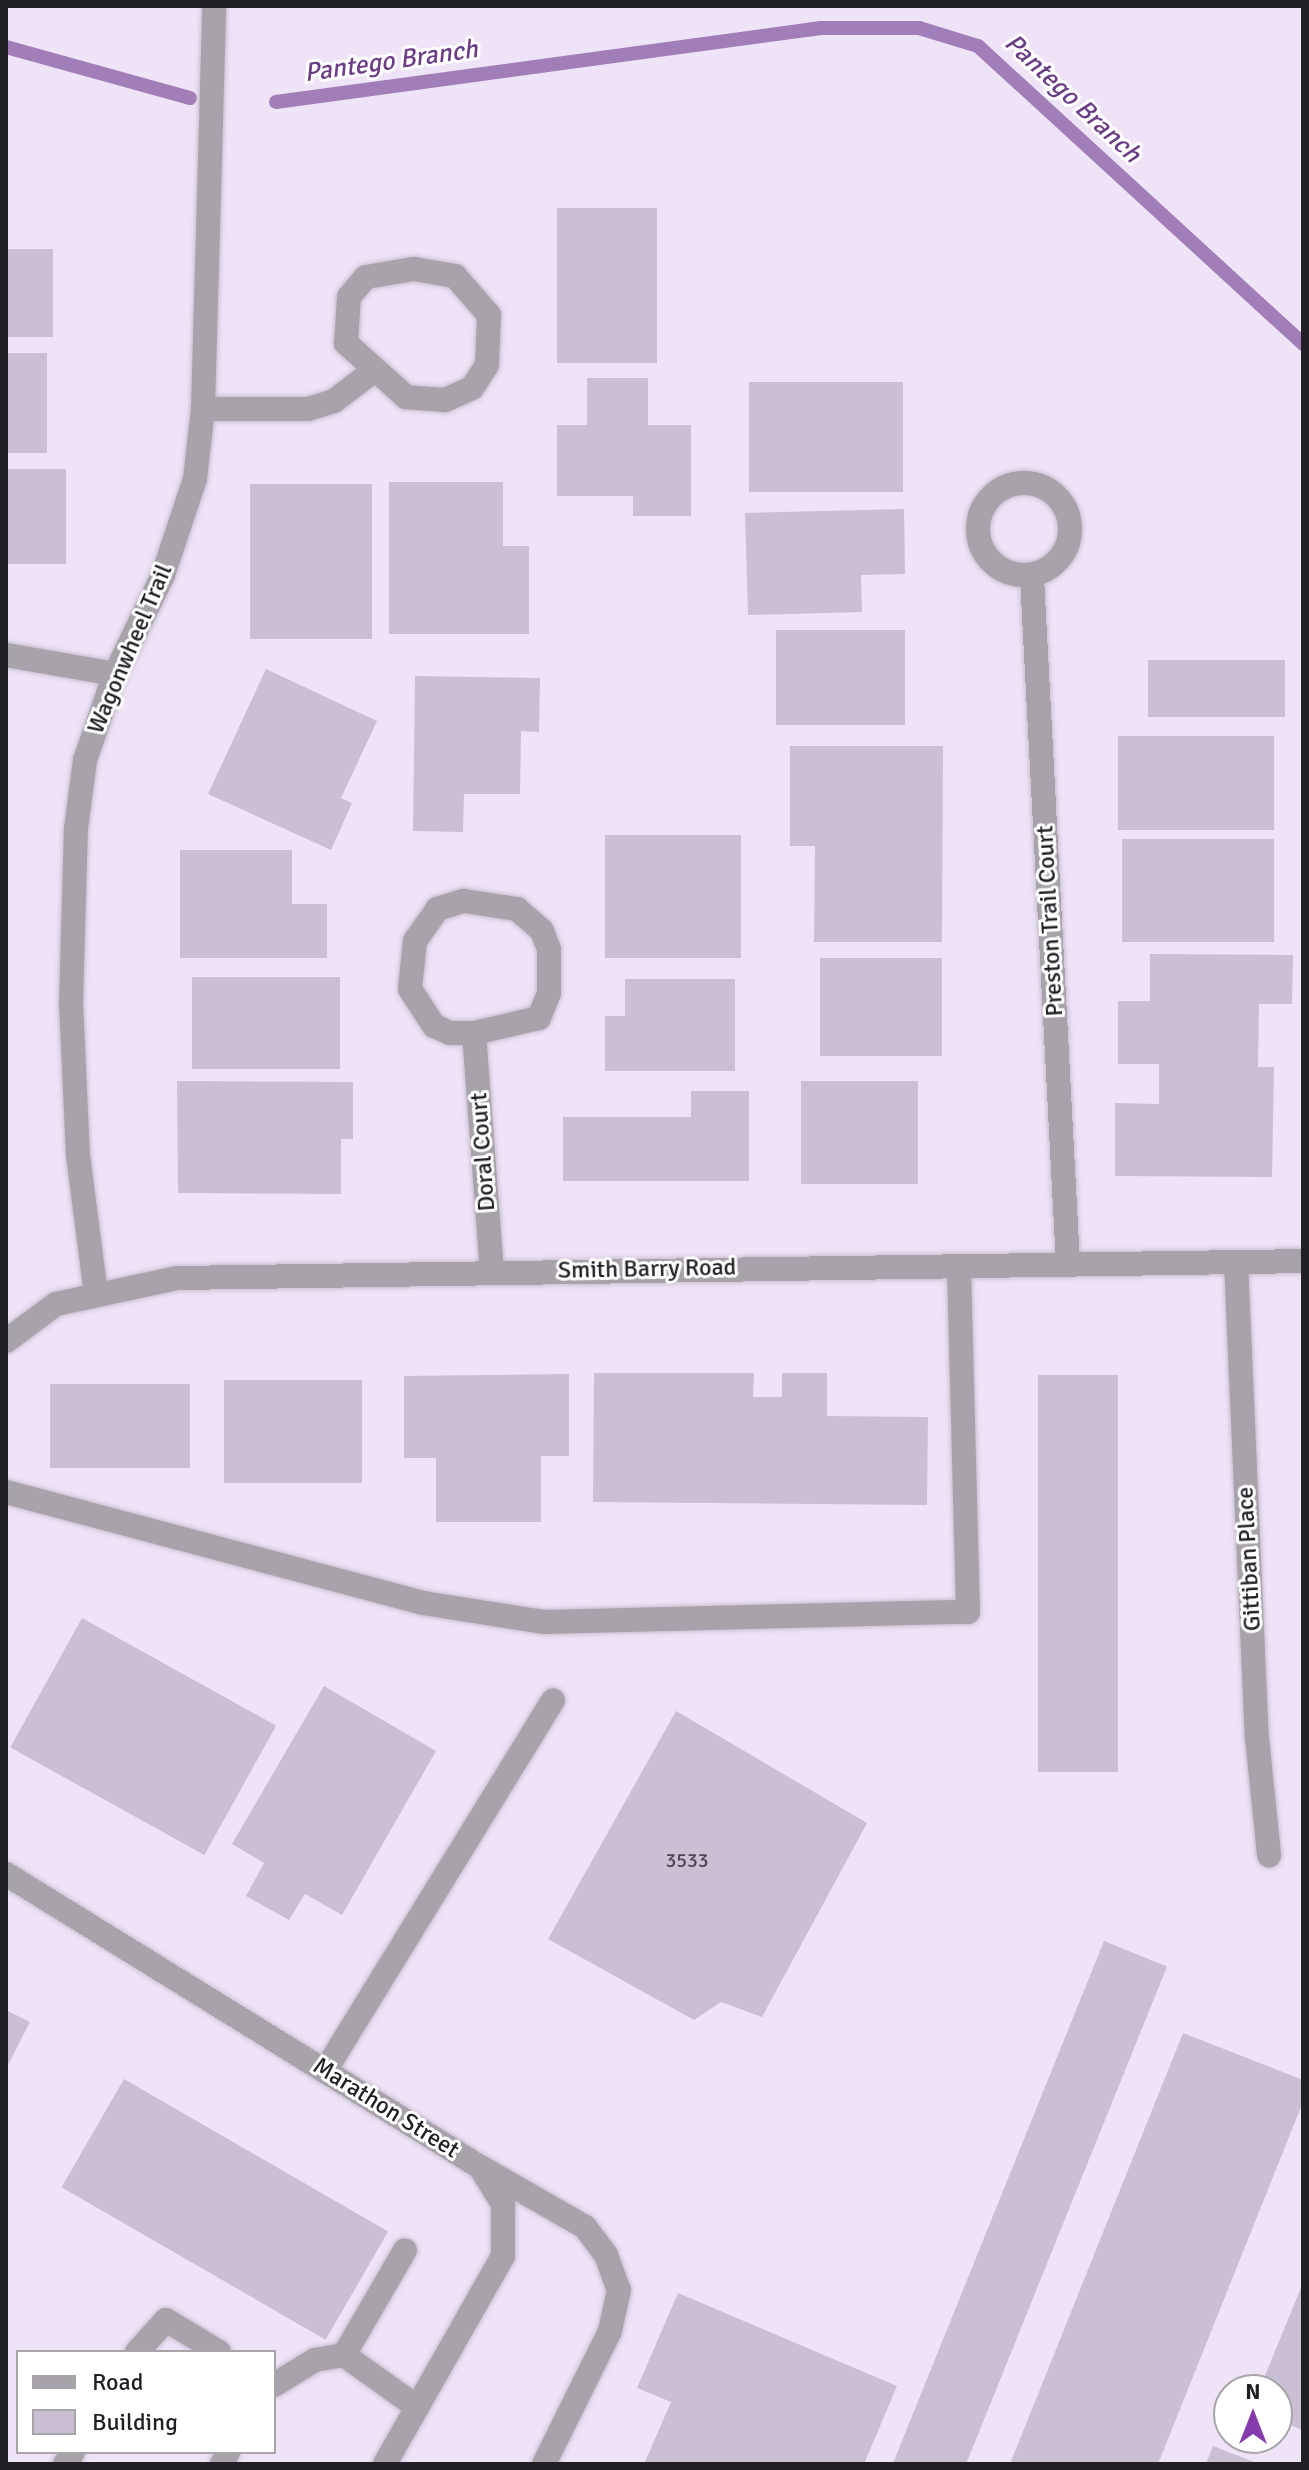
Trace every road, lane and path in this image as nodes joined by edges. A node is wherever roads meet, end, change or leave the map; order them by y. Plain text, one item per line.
1 (214, 6) edge
2 (372, 372) junction
3 (203, 409) junction
4 (1032, 577) dead end
5 (6, 655) edge
6 (115, 674) junction
7 (474, 1033) junction
8 (1303, 1261) edge
9 (1236, 1262) junction
10 (1068, 1264) junction
11 (959, 1266) junction
12 (492, 1271) junction
13 (96, 1294) junction
14 (6, 1341) edge
15 (6, 1492) edge
16 (553, 1700) dead end
17 (1269, 1855) dead end
18 (6, 1874) edge
19 (325, 2071) junction
20 (480, 2167) junction
21 (405, 2250) dead end
22 (139, 2350) edge
23 (216, 2350) edge
24 (344, 2355) junction
25 (276, 2384) edge
26 (417, 2407) junction
27 (385, 2464) edge
28 (544, 2464) edge

1 - 3 street, Wagonwheel Trail
2 - 2 street
2 - 3 street
3 - 6 street, Wagonwheel Trail
4 - 10 street, Preston Trail Court
5 - 6 street
6 - 13 street, Wagonwheel Trail
7 - 7 street
7 - 12 street, Doral Court
8 - 9 street, Smith Barry Road
9 - 10 street, Smith Barry Road
9 - 17 street, Gittiban Place
10 - 11 street, Smith Barry Road
11 - 12 street, Smith Barry Road
11 - 15 street
12 - 13 street, Smith Barry Road
13 - 14 street, Smith Barry Road
16 - 19 street
18 - 19 street, Marathon Street
19 - 20 street, Marathon Street
20 - 26 street, Marathon Street
20 - 28 street
21 - 24 street
22 - 23 street
24 - 25 street
24 - 26 street
26 - 27 street, Marathon Street

